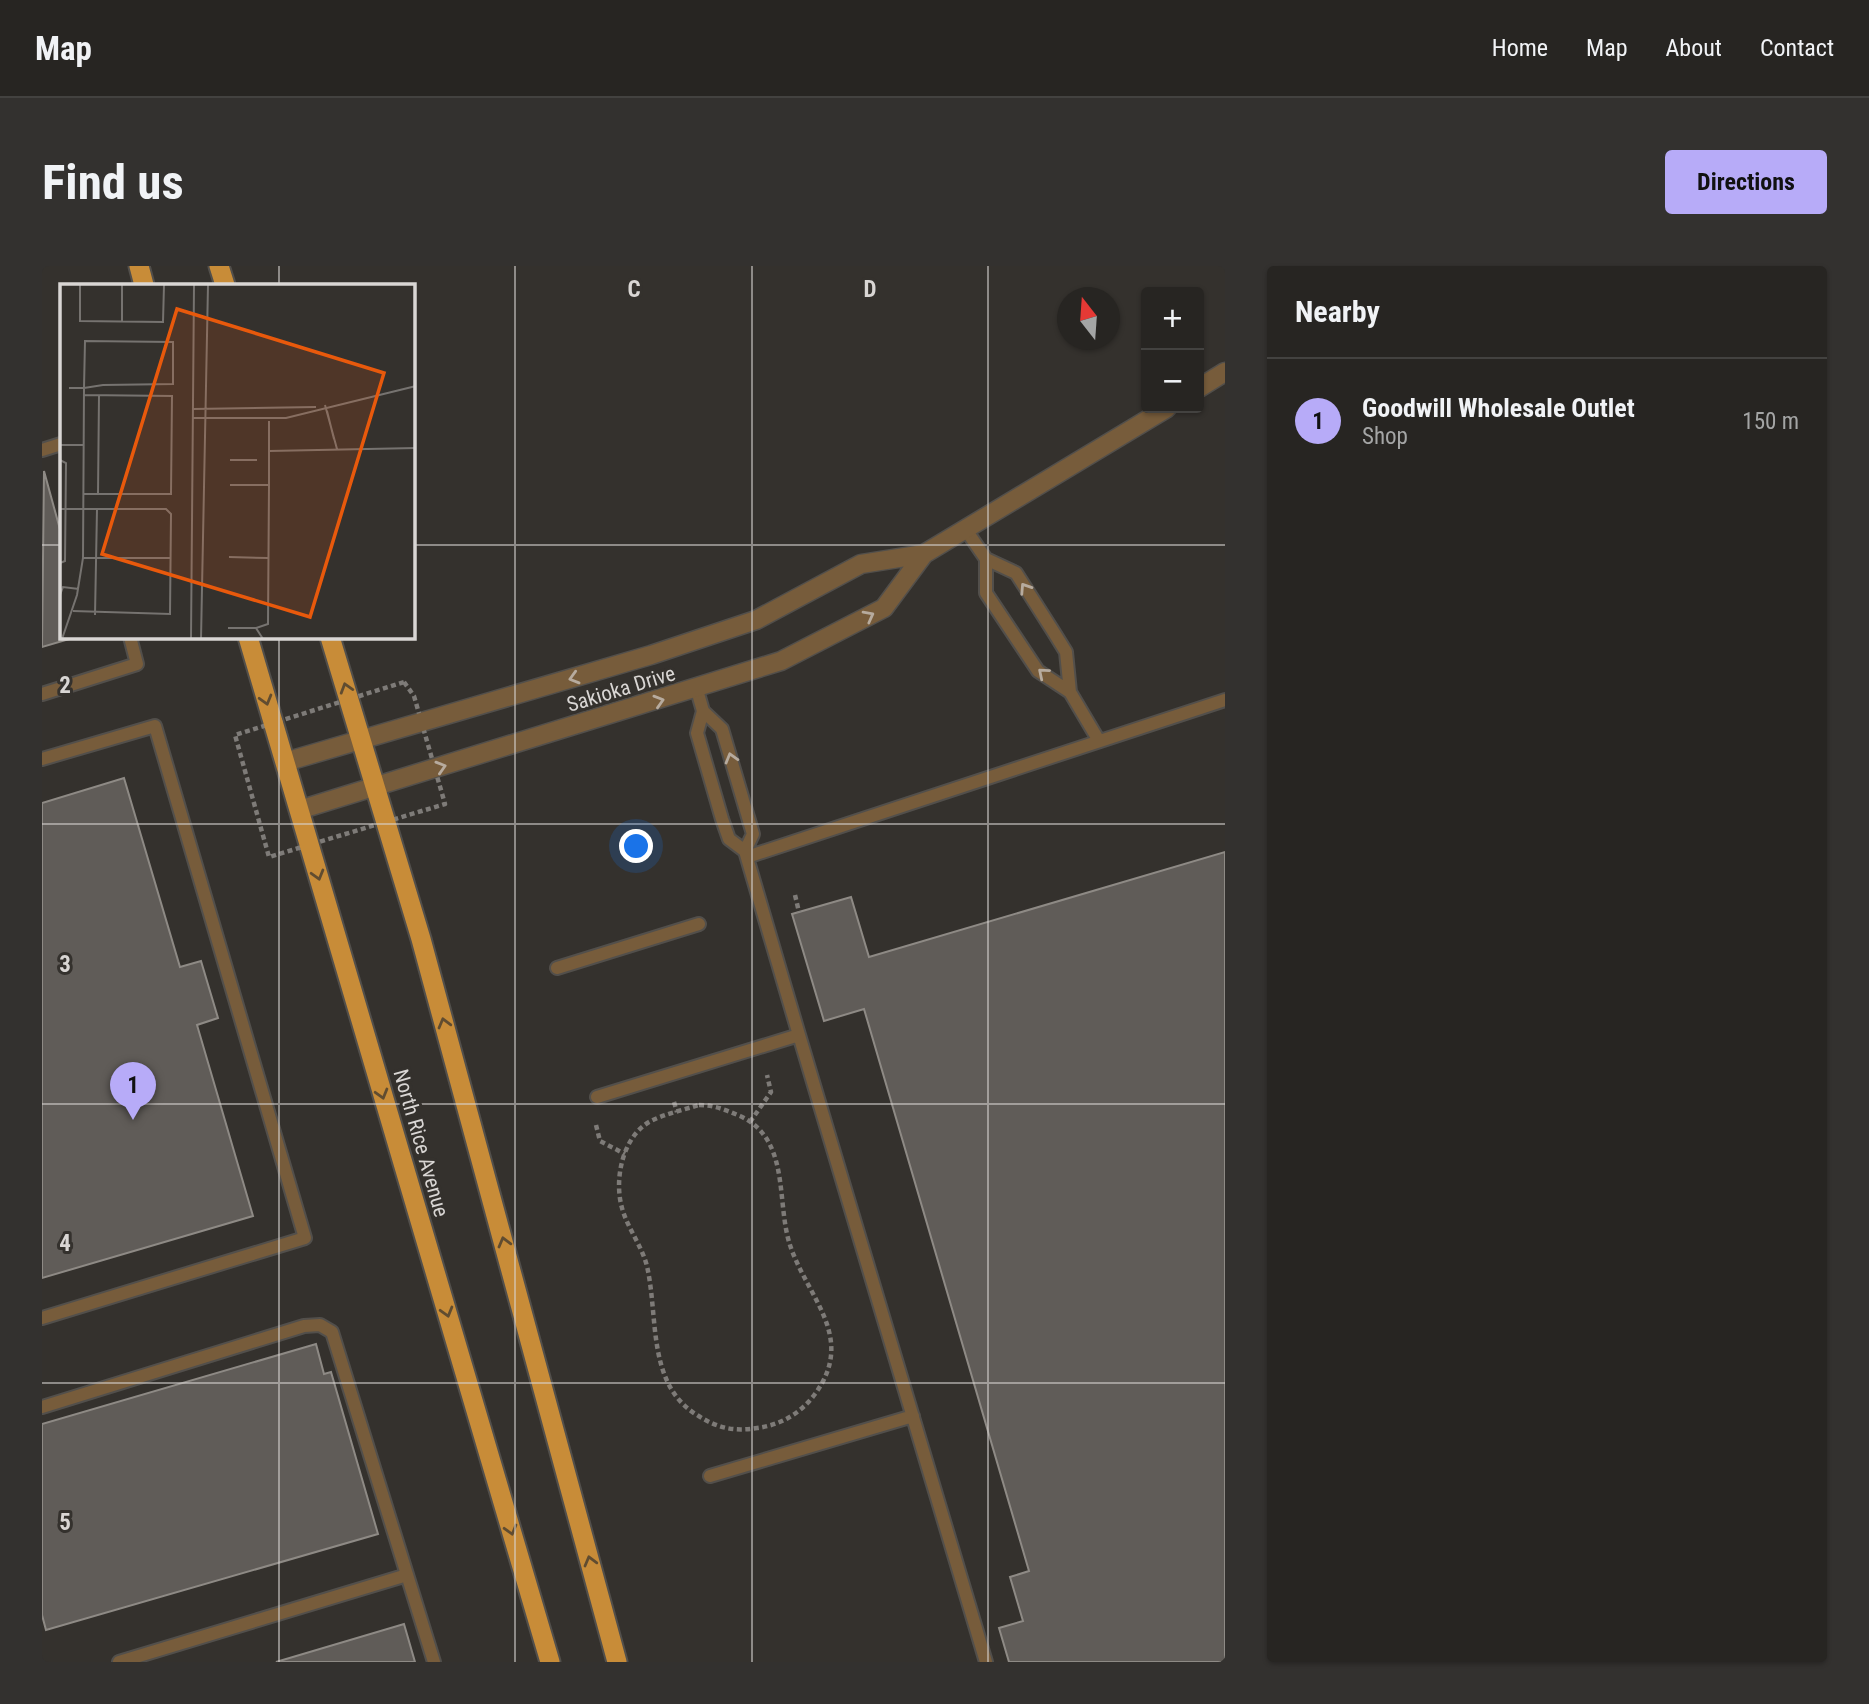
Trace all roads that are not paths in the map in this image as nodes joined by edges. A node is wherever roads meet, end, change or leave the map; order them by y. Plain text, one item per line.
1 (139, 266) edge
2 (219, 266) edge
3 (144, 284) edge
4 (225, 284) edge
5 (1225, 372) edge
6 (1204, 385) edge
7 (1159, 413) edge
8 (60, 444) edge
9 (42, 450) edge
10 (965, 530) junction
11 (924, 554) junction
12 (986, 559) junction
13 (131, 639) edge
14 (249, 639) edge
15 (331, 639) edge
16 (697, 690) junction
17 (1070, 692) junction
18 (42, 694) edge
19 (1225, 700) edge
20 (703, 711) junction
21 (361, 740) junction
22 (1099, 741) junction
23 (42, 759) edge
24 (285, 762) junction
25 (376, 788) junction
26 (299, 810) junction
27 (746, 854) junction
28 (699, 924) dead end
29 (557, 968) dead end
30 (799, 1035) junction
31 (597, 1097) dead end
32 (42, 1318) edge
33 (42, 1407) edge
34 (913, 1416) junction
35 (710, 1476) dead end
36 (407, 1575) junction
37 (119, 1662) edge
38 (434, 1662) edge
39 (550, 1662) edge
40 (617, 1662) edge
41 (986, 1662) edge

1 - 3 highway
2 - 4 highway
5 - 6 street
7 - 10 street, Sakioka Drive
8 - 9 lane
10 - 11 street, Sakioka Drive
10 - 12 lane
16 -> 11 street, Sakioka Drive
11 -> 21 street, Sakioka Drive
17 -> 12 lane
17 -> 12 lane
13 - 18 lane
14 -> 24 highway, North Rice Avenue
21 -> 15 highway
16 - 20 lane
25 -> 16 street, Sakioka Drive
17 - 22 lane
19 - 22 lane
20 - 27 lane
27 -> 20 lane
21 - 24 street, Sakioka Drive
21 - 25 highway
22 - 27 lane
23 - 32 lane
24 - 26 highway, North Rice Avenue
25 - 26 street, Sakioka Drive
40 -> 25 highway
26 -> 39 highway, North Rice Avenue
27 - 30 lane
28 - 29 lane
30 - 31 lane
30 - 34 lane
33 - 36 lane
34 - 35 lane
34 - 41 lane
36 - 37 lane
36 - 38 lane

